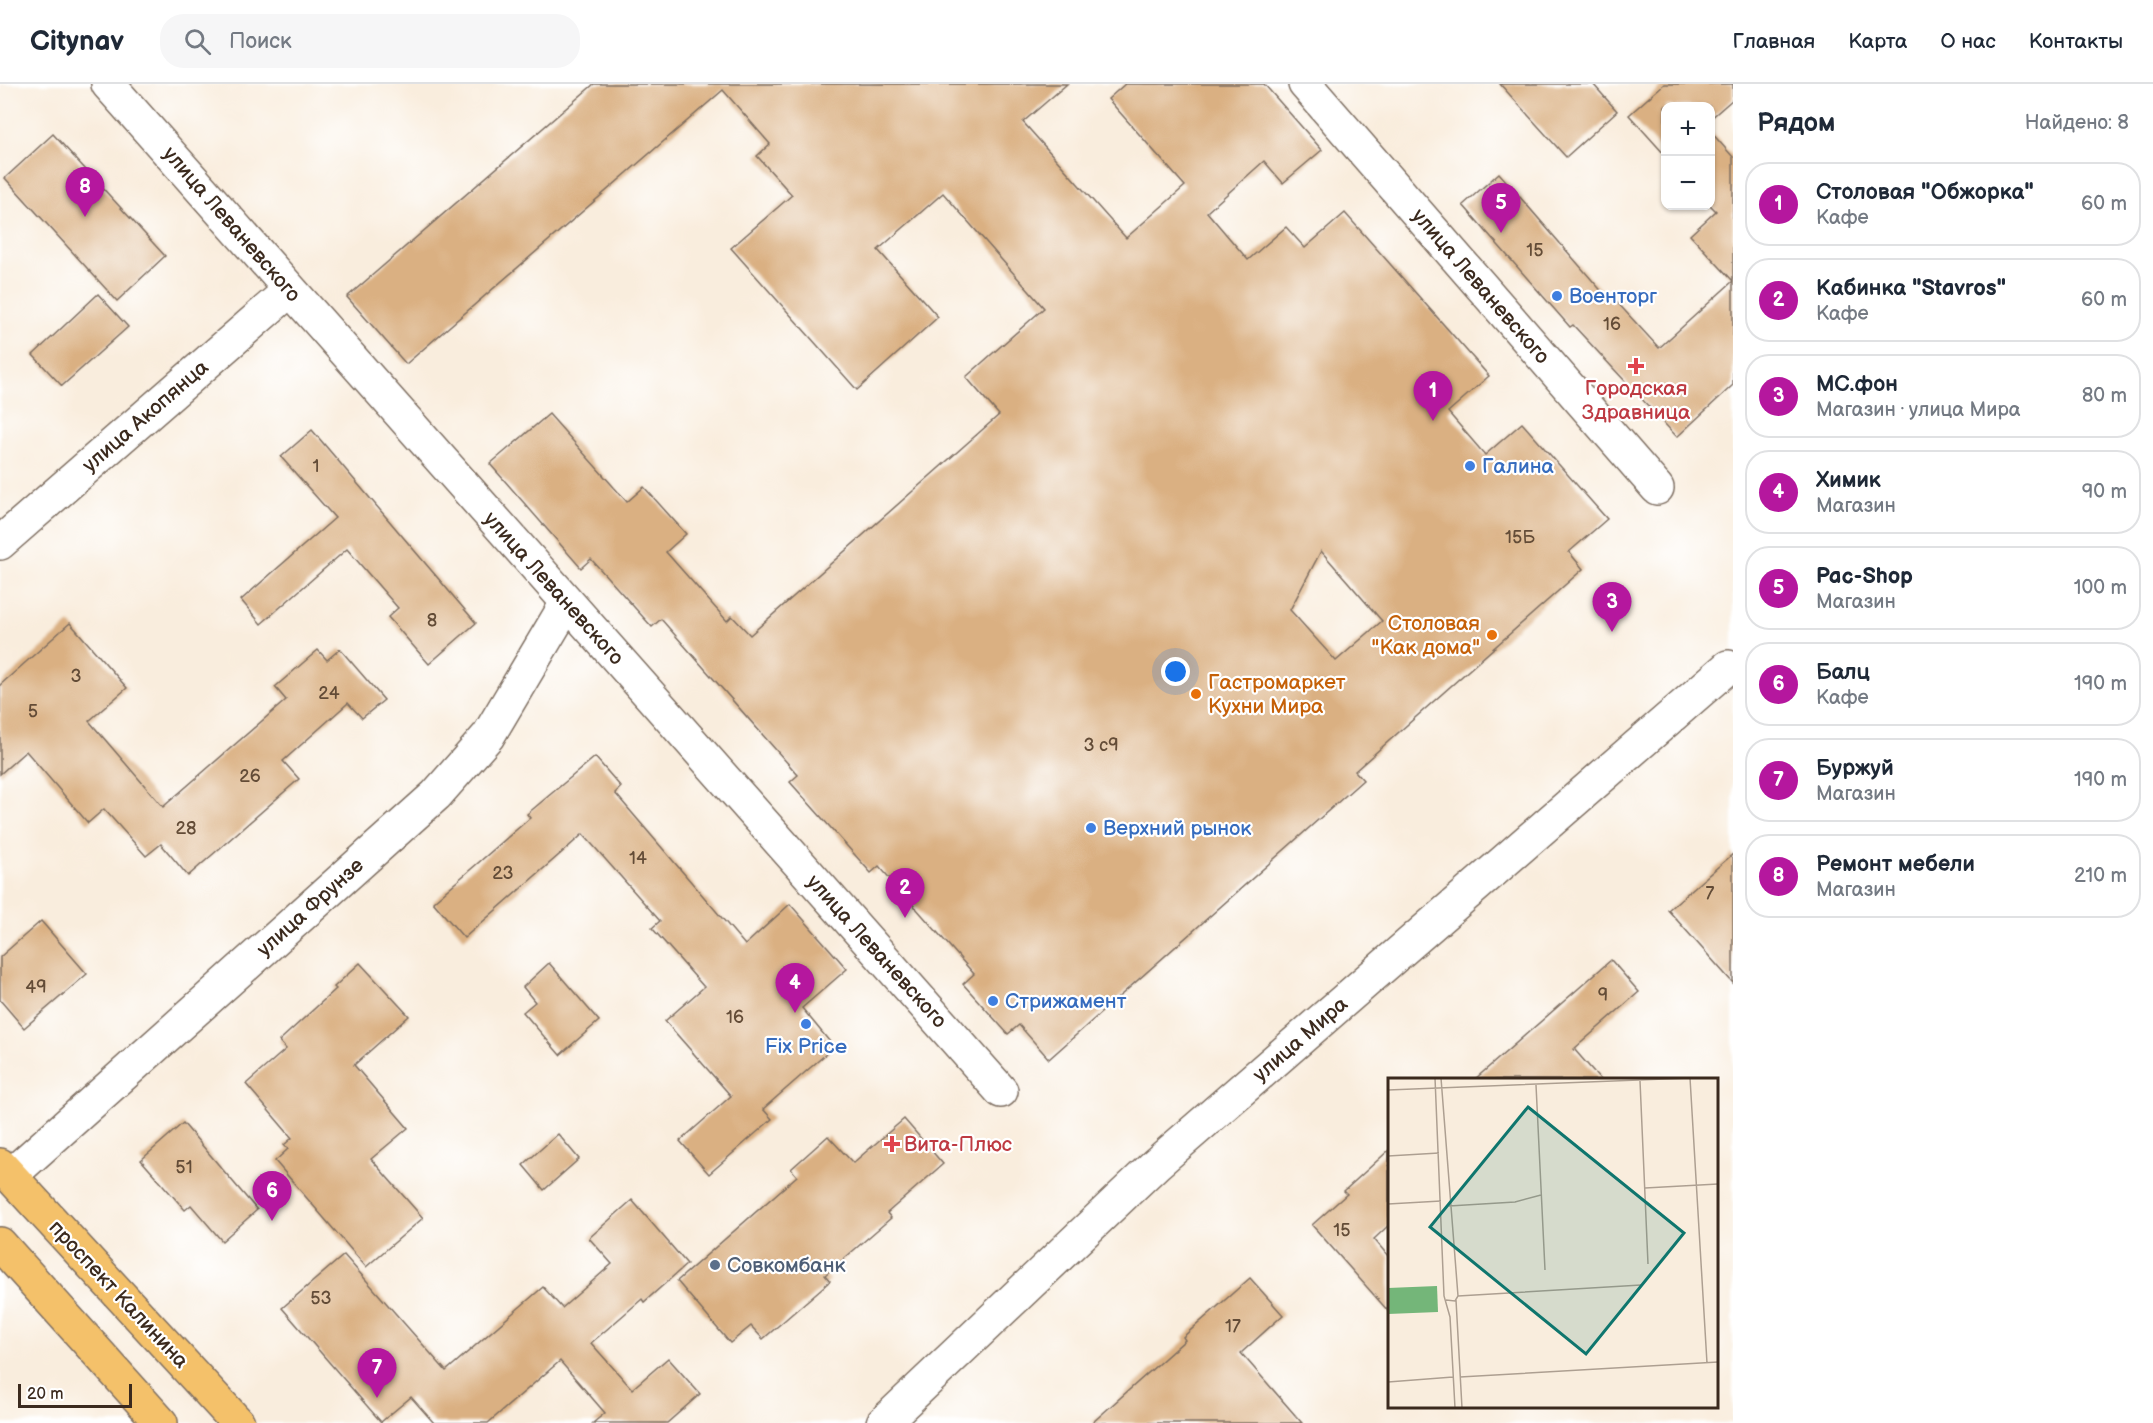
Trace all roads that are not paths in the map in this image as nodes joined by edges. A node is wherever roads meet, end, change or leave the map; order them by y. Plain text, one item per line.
1 (108, 84) edge
2 (1305, 84) edge
3 (290, 290) junction
4 (1657, 488) dead end
5 (0, 543) edge
6 (567, 603) junction
7 (1728, 667) dead end
8 (1001, 1091) dead end
9 (5, 1170) edge
10 (0, 1244) edge
11 (161, 1423) edge
12 (238, 1423) edge
13 (883, 1423) edge

1 - 3 street, улица Леваневского
2 - 4 street, улица Леваневского
3 - 5 street, улица Акопянца
3 - 6 street, улица Леваневского
6 - 8 street, улица Леваневского
6 - 9 street, улица Фрунзе
7 - 13 street, улица Мира
9 - 12 main road, проспект Калинина
10 - 11 main road

